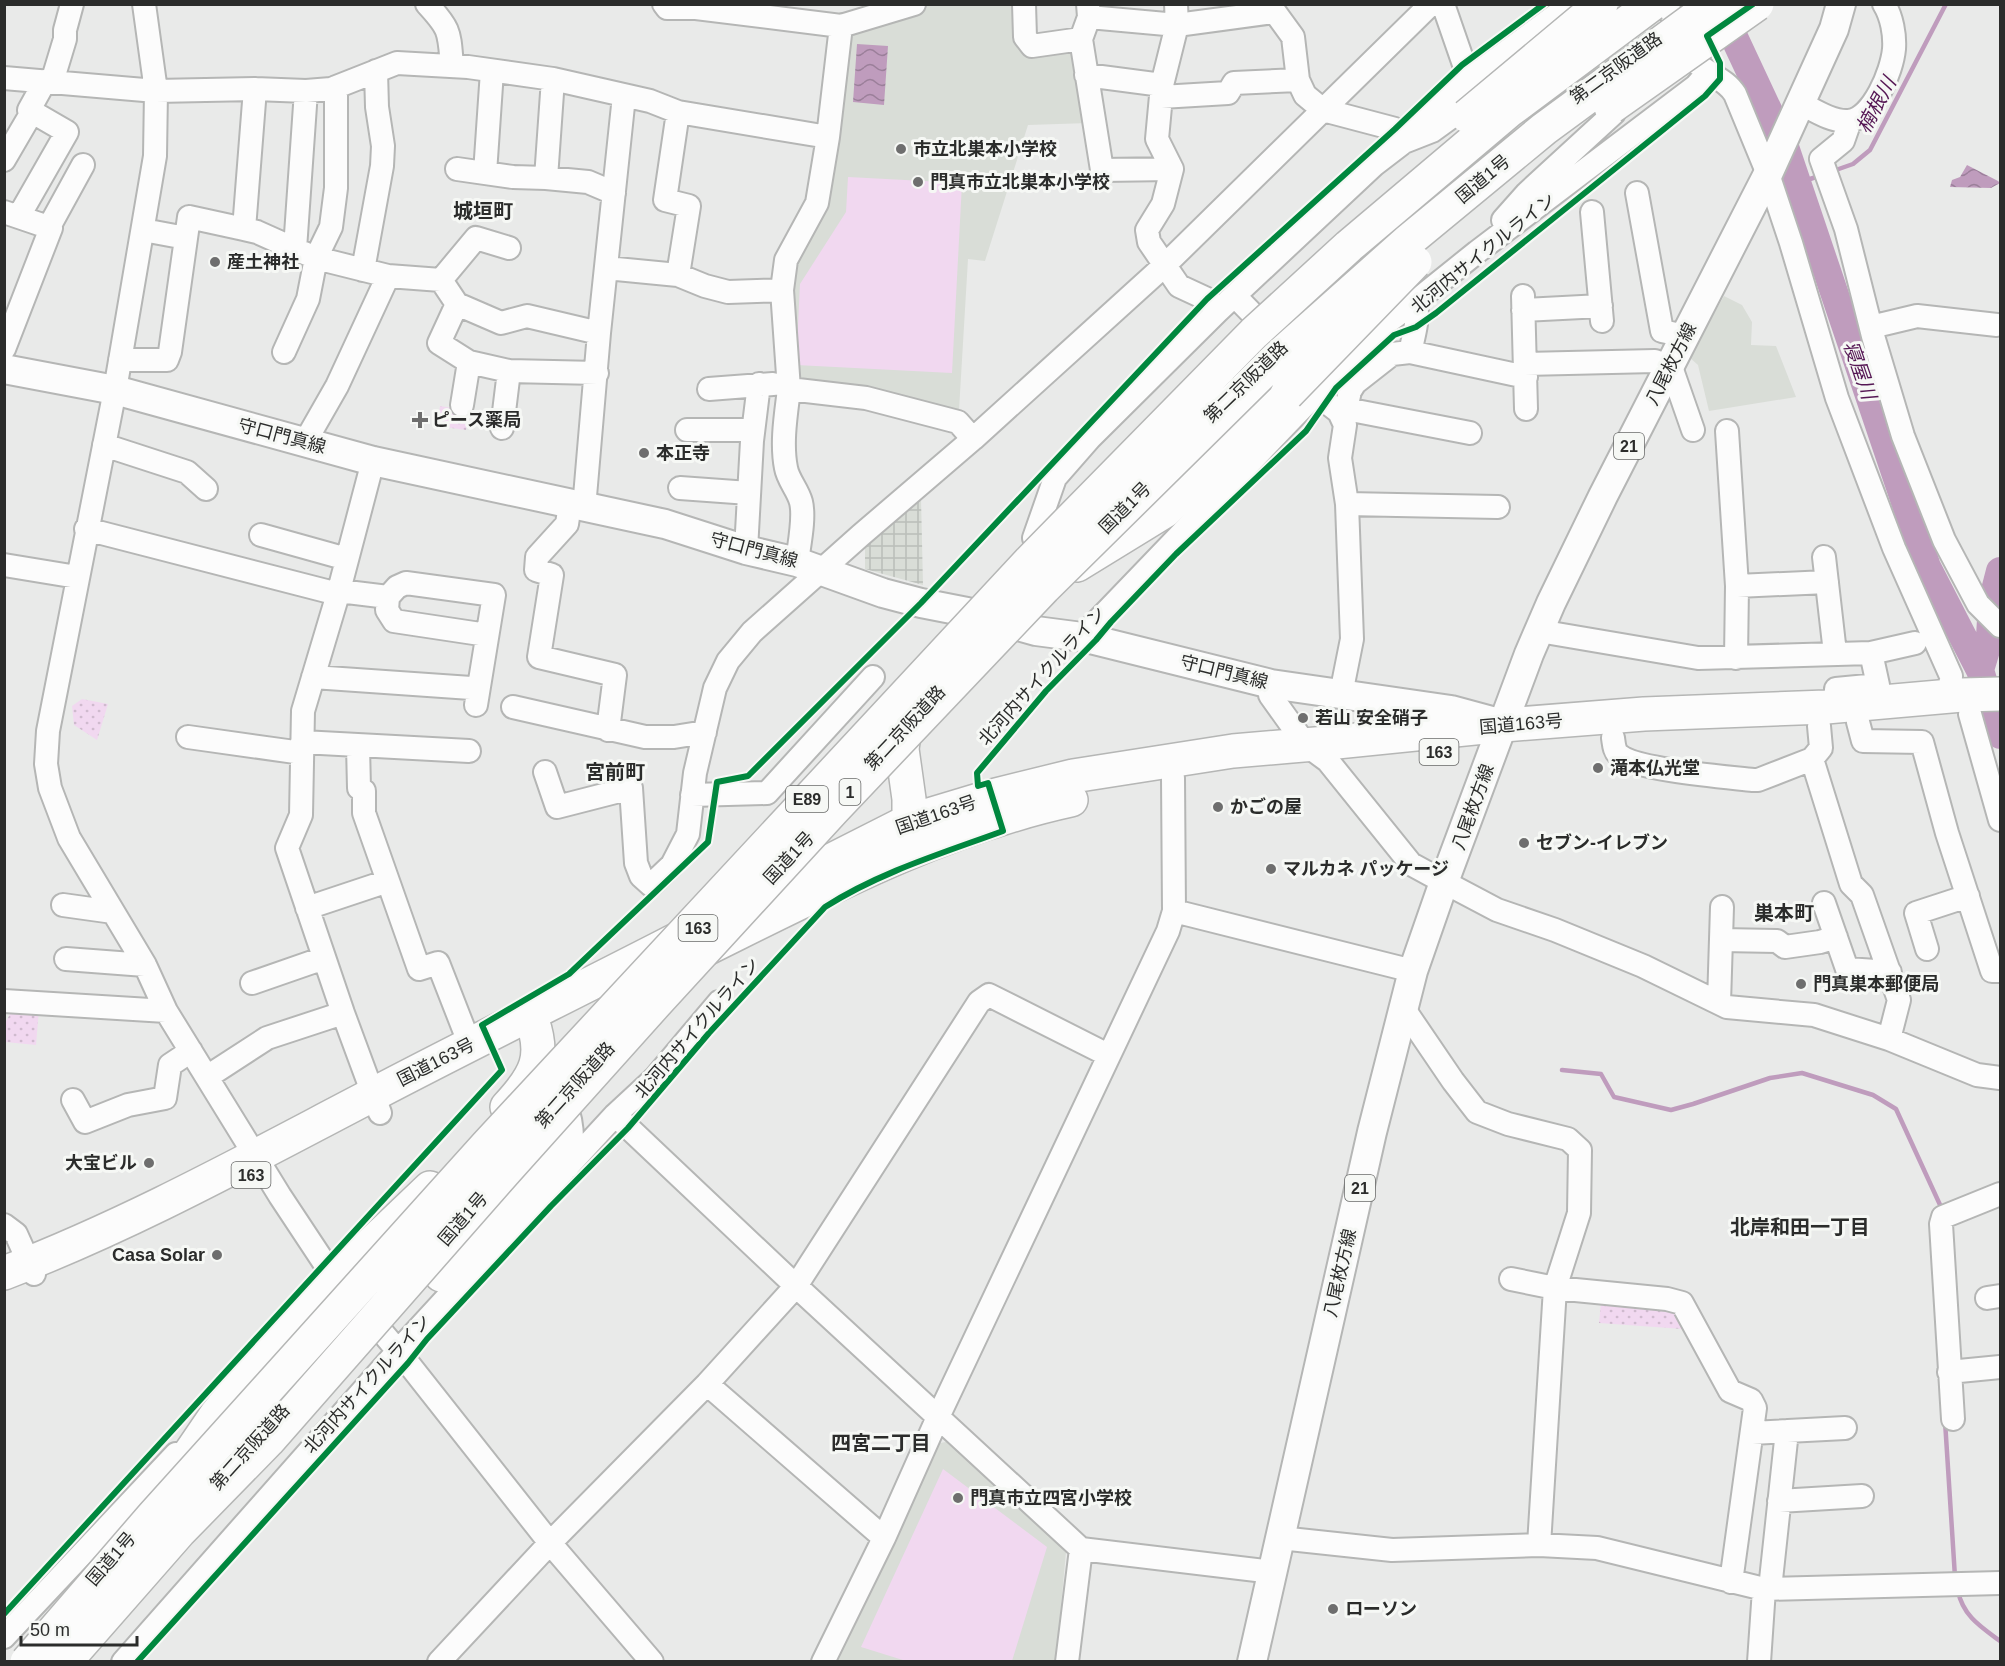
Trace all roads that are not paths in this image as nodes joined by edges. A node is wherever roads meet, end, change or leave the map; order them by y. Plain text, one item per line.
1 (72, 4) edge
2 (144, 4) edge
3 (427, 4) edge
4 (664, 4) edge
5 (914, 4) edge
6 (1024, 4) edge
7 (1431, 4) edge
8 (1443, 4) edge
9 (1571, 4) edge
10 (1601, 4) edge
11 (1644, 4) edge
12 (1652, 4) edge
13 (1665, 4) edge
14 (1703, 4) edge
15 (1714, 4) edge
16 (1757, 4) edge
17 (1841, 4) edge
18 (1884, 4) edge
19 (696, 6) edge
20 (1271, 8) edge
21 (745, 10) edge
22 (1089, 11) edge
23 (1177, 15) edge
24 (841, 26) junction
25 (1081, 39) junction
26 (1582, 48) junction
27 (452, 66) junction
28 (492, 70) junction
29 (376, 71) junction
30 (1707, 71) junction
31 (1086, 75) junction
32 (4, 78) edge
33 (553, 79) junction
34 (1469, 79) junction
35 (1298, 80) junction
36 (49, 82) junction
37 (336, 87) junction
38 (255, 89) junction
39 (156, 91) junction
40 (306, 91) junction
41 (1162, 91) junction
42 (624, 96) junction
43 (1798, 107) junction
44 (1323, 110) junction
45 (32, 112) junction
46 (678, 112) junction
47 (1614, 113) dead end
48 (1850, 121) junction
49 (1544, 129) junction
50 (828, 137) junction
51 (1404, 142) junction
52 (4, 160) edge
53 (83, 165) dead end
54 (457, 169) dead end
55 (1172, 169) junction
56 (485, 173) junction
57 (1768, 174) junction
58 (546, 178) junction
59 (614, 193) junction
60 (1637, 193) dead end
61 (1592, 212) dead end
62 (12, 214) edge
63 (49, 227) junction
64 (244, 229) junction
65 (143, 230) junction
66 (186, 237) junction
67 (1349, 246) junction
68 (509, 248) dead end
69 (295, 249) junction
70 (1477, 252) junction
71 (316, 258) junction
72 (1165, 265) junction
73 (606, 268) junction
74 (363, 270) junction
75 (678, 274) junction
76 (388, 276) junction
77 (441, 280) junction
78 (782, 290) junction
79 (1291, 294) junction
80 (1235, 296) junction
81 (1416, 301) junction
82 (457, 304) junction
83 (1323, 309) junction
84 (1218, 311) junction
85 (1997, 325) dead end
86 (1871, 327) junction
87 (599, 333) junction
88 (1685, 336) junction
89 (4, 349) edge
90 (284, 352) dead end
91 (1410, 352) junction
92 (120, 360) junction
93 (469, 362) junction
94 (1671, 367) junction
95 (4, 369) edge
96 (509, 371) junction
97 (1526, 371) junction
98 (597, 373) junction
99 (759, 384) junction
100 (789, 386) junction
101 (1320, 388) junction
102 (709, 389) dead end
103 (115, 390) junction
104 (462, 405) dead end
105 (1526, 409) dead end
106 (1342, 410) junction
107 (502, 428) dead end
108 (687, 430) dead end
109 (753, 430) junction
110 (1694, 430) dead end
111 (1727, 431) dead end
112 (1470, 433) dead end
113 (973, 439) junction
114 (304, 442) junction
115 (104, 445) junction
116 (373, 461) junction
117 (680, 488) dead end
118 (206, 489) dead end
119 (749, 493) junction
120 (1347, 504) junction
121 (577, 506) junction
122 (1498, 507) dead end
123 (86, 529) junction
124 (261, 535) dead end
125 (1034, 538) junction
126 (746, 550) junction
127 (1824, 557) dead end
128 (347, 559) junction
129 (4, 565) edge
130 (810, 566) junction
131 (77, 577) junction
132 (1827, 582) junction
133 (1737, 586) junction
134 (339, 592) junction
135 (388, 597) junction
136 (978, 615) junction
137 (2001, 626) edge
138 (1539, 631) junction
139 (487, 635) junction
140 (1082, 636) junction
141 (1915, 643) dead end
142 (1835, 653) junction
143 (1871, 653) junction
144 (1736, 658) junction
145 (313, 677) junction
146 (873, 677) dead end
147 (1271, 684) junction
148 (1341, 694) junction
149 (2001, 694) edge
150 (1970, 704) edge
151 (513, 707) dead end
152 (1837, 718) junction
153 (1435, 720) junction
154 (608, 730) junction
155 (705, 732) junction
156 (1499, 736) junction
157 (188, 737) dead end
158 (1613, 738) junction
159 (358, 746) junction
160 (302, 748) junction
161 (468, 751) dead end
162 (1317, 752) junction
163 (1812, 759) junction
164 (545, 772) dead end
165 (1173, 778) junction
166 (692, 795) junction
167 (2001, 820) edge
168 (913, 835) junction
169 (388, 881) junction
170 (1444, 882) junction
171 (1968, 896) junction
172 (1824, 903) dead end
173 (63, 905) dead end
174 (1722, 907) dead end
175 (307, 908) junction
176 (1174, 911) junction
177 (113, 912) junction
178 (1836, 937) junction
179 (1721, 940) junction
180 (1927, 949) dead end
181 (324, 958) junction
182 (66, 959) dead end
183 (145, 965) junction
184 (1413, 971) junction
185 (1890, 972) junction
186 (2001, 972) edge
187 (252, 983) dead end
188 (4, 1001) edge
189 (719, 1002) dead end
190 (1719, 1003) junction
191 (1404, 1009) junction
192 (166, 1011) junction
193 (343, 1013) junction
194 (534, 1024) junction
195 (1889, 1039) junction
196 (470, 1045) junction
197 (191, 1051) junction
198 (1108, 1054) junction
199 (207, 1077) junction
200 (550, 1077) junction
201 (2001, 1078) edge
202 (73, 1100) dead end
203 (376, 1103) junction
204 (615, 1115) junction
205 (259, 1163) junction
206 (568, 1167) junction
207 (2001, 1194) edge
208 (4, 1225) edge
209 (23, 1271) edge
210 (335, 1276) junction
211 (1511, 1279) dead end
212 (796, 1286) junction
213 (4, 1288) edge
214 (1555, 1288) junction
215 (397, 1352) junction
216 (2001, 1367) edge
217 (1949, 1372) junction
218 (707, 1384) junction
219 (216, 1416) junction
220 (938, 1417) junction
221 (1953, 1419) dead end
222 (1845, 1428) dead end
223 (1787, 1431) junction
224 (1752, 1433) junction
225 (268, 1441) junction
226 (1862, 1496) dead end
227 (1779, 1501) junction
228 (884, 1538) junction
229 (1280, 1538) junction
230 (550, 1543) junction
231 (1539, 1545) junction
232 (1081, 1549) junction
233 (1273, 1572) junction
234 (1731, 1582) junction
235 (2001, 1584) edge
236 (1767, 1589) junction
237 (4, 1637) edge
238 (17, 1662) edge
239 (22, 1662) edge
240 (27, 1662) edge
241 (59, 1662) edge
242 (65, 1662) edge
243 (123, 1662) edge
244 (438, 1662) edge
245 (652, 1662) edge
246 (823, 1662) edge
247 (1067, 1662) edge
248 (1252, 1662) edge
249 (1759, 1662) edge

1 - 36 street
2 - 39 street
3 - 27 street
4 - 19 street
5 - 24 street
6 - 25 street
7 - 44 street
8 - 34 street
9 - 34 street
10 - 67 highway, bridge
11 - 26 highway, 国道1号 / 1
12 - 67 highway, 第二京阪道路 / E89, bridge
13 - 30 street
14 - 83 highway, 第二京阪道路 / E89, bridge
15 - 49 highway, 国道1号 / 1, bridge
16 - 83 highway, bridge
17 - 43 main road, 八尾枚方線 / 21
18 - 48 street
19 - 21 street
20 - 23 street
20 - 35 street
21 - 24 street
22 - 23 street
22 - 25 street
23 - 41 street
24 - 50 street
25 - 31 street
26 - 51 street, bridge
26 - 79 highway, 国道1号 / 1, bridge
27 - 28 street
27 - 29 street
28 - 33 street
28 - 56 street
29 - 37 street
29 - 74 street
30 - 57 street
30 - 70 street
31 - 41 street
31 - 55 street
32 - 36 street
33 - 42 street
33 - 58 street
34 - 51 street
35 - 41 street
35 - 44 street
36 - 39 street
36 - 45 street
37 - 40 street
37 - 71 street
38 - 39 street
38 - 40 street
38 - 64 street
39 - 65 street
40 - 69 street
41 - 55 street
42 - 46 street
42 - 59 street
43 - 48 street
43 - 57 main road, 八尾枚方線 / 21
44 - 51 street
44 - 72 street
45 - 52 street
45 - 62 street
46 - 50 street
46 - 75 street
47 - 70 street
48 - 86 street
49 - 136 highway, bridge
49 - 225 highway, 国道1号 / 1, bridge
50 - 78 street
51 - 80 street
53 - 63 street
54 - 56 street
55 - 72 street
56 - 58 street
57 - 88 main road, 八尾枚方線 / 21
57 - 150 street
58 - 59 street
59 - 73 street
60 - 88 street
61 - 97 street
62 - 63 street
63 - 89 street
64 - 66 street
64 - 69 street
65 - 66 street
65 - 92 street
66 - 92 street
67 - 240 highway, 第二京阪道路 / E89, bridge
68 - 77 street
69 - 71 street
70 - 81 street
71 - 74 street
71 - 90 street
72 - 84 street
72 - 113 street
73 - 75 street
73 - 87 street
74 - 76 street
75 - 78 street
76 - 77 street
76 - 114 street
77 - 82 street
78 - 100 street
79 - 125 highway
79 - 239 highway, 国道1号 / 1, bridge
80 - 84 street
80 - 101 street
81 - 91 street
81 - 101 street
82 - 87 street
82 - 93 street
83 - 241 highway, 第二京阪道路 / E89, bridge
84 - 125 street
85 - 86 street
86 - 137 street
87 - 98 street
88 - 94 main road, 八尾枚方線 / 21
91 - 97 street
91 - 106 street
92 - 103 street
93 - 96 street
93 - 104 street
94 - 97 street
94 - 110 street
94 - 138 main road, 八尾枚方線 / 21
95 - 103 main road, 守口門真線
96 - 98 street
96 - 107 street
97 - 105 street
98 - 121 street
99 - 100 street
99 - 102 street
99 - 109 street
100 - 113 street
100 - 130 street
101 - 106 street
101 - 140 street
103 - 114 main road, 守口門真線
103 - 115 street
106 - 112 street
106 - 120 street
108 - 109 street
109 - 119 street
111 - 133 street
113 - 130 street
114 - 116 main road, 守口門真線
115 - 118 street
115 - 123 street
116 - 121 main road, 守口門真線
116 - 128 street
117 - 119 street
119 - 126 street
120 - 122 street
120 - 148 street
121 - 126 main road, 守口門真線
121 - 154 street
123 - 131 street
123 - 134 street
124 - 128 street
125 - 136 highway
126 - 130 main road, 守口門真線
127 - 132 street
128 - 134 street
129 - 131 street
130 - 136 main road, 守口門真線
130 - 155 street
131 - 177 street
132 - 133 street
132 - 142 street
133 - 144 street
134 - 135 street
134 - 145 street
135 - 139 street
135 - 139 street
136 - 140 main road, 守口門真線
136 - 168 highway
138 - 144 street
138 - 156 main road, 八尾枚方線 / 21
139 - 145 street
140 - 147 main road, 守口門真線
141 - 143 street
142 - 143 street
142 - 144 street
143 - 152 street
145 - 160 street
146 - 166 street
147 - 148 main road, 守口門真線
147 - 162 street
148 - 153 main road, 守口門真線
149 - 150 highway, 国道163号 / 163
150 - 152 highway, 国道163号 / 163
150 - 167 street
151 - 154 street
152 - 156 highway, 国道163号 / 163
152 - 158 highway, 国道163号 / 163
152 - 163 street
152 - 171 street
153 - 156 highway, 国道163号 / 163
153 - 162 highway, 国道163号 / 163
154 - 155 street
155 - 166 street
156 - 158 highway, 国道163号 / 163
156 - 162 highway, 国道163号 / 163
156 - 170 main road, 八尾枚方線 / 21
157 - 160 street
158 - 163 street
159 - 160 street
159 - 161 street
159 - 169 street
160 - 175 street
162 - 165 highway, 国道163号 / 163
162 - 168 highway, 国道163号 / 163
162 - 170 street
163 - 185 street
164 - 166 street
165 - 168 highway, 国道163号 / 163
165 - 176 street
168 - 194 highway, 国道163号 / 163
169 - 175 street
169 - 196 street
170 - 184 main road, 八尾枚方線 / 21
170 - 190 street
171 - 180 street
171 - 186 street
172 - 178 street
173 - 177 street
174 - 179 street
175 - 181 street
176 - 184 street
176 - 198 street
177 - 183 street
178 - 179 street
178 - 185 street
179 - 190 street
181 - 187 street
181 - 193 street
182 - 183 street
183 - 192 street
184 - 191 main road, 八尾枚方線 / 21
185 - 195 street
188 - 192 street
189 - 204 street
190 - 195 street
191 - 214 street
191 - 229 main road, 八尾枚方線 / 21
192 - 197 street
193 - 199 street
193 - 203 street
194 - 196 highway, 国道163号 / 163
194 - 200 highway
194 - 203 highway, 国道163号 / 163
194 - 210 highway
195 - 201 street
196 - 203 highway, 国道163号 / 163
197 - 199 street
197 - 202 street
198 - 212 street
198 - 220 street
199 - 205 street
200 - 206 street
200 - 225 highway, bridge
203 - 205 highway, 国道163号 / 163
204 - 206 street
204 - 212 street
205 - 209 highway, 国道163号 / 163
205 - 210 street
206 - 215 street
207 - 217 street
208 - 209 street
209 - 213 highway, 国道163号 / 163
210 - 215 street
210 - 219 highway
211 - 214 street
212 - 218 street
212 - 220 street
214 - 224 street
214 - 231 street
215 - 230 street
215 - 243 street
216 - 217 street
217 - 221 street
218 - 228 street
218 - 230 street
219 - 237 street
219 - 238 highway
220 - 228 street
220 - 232 street
222 - 223 street
223 - 224 street
223 - 227 street
224 - 234 street
225 - 242 highway, 国道1号 / 1, bridge
226 - 227 street
227 - 236 street
228 - 246 street
229 - 231 street
229 - 233 main road, 八尾枚方線 / 21
230 - 244 street
230 - 245 street
231 - 234 street
232 - 233 street
232 - 247 street
233 - 248 main road, 八尾枚方線 / 21
234 - 236 street
235 - 236 street
236 - 249 street

